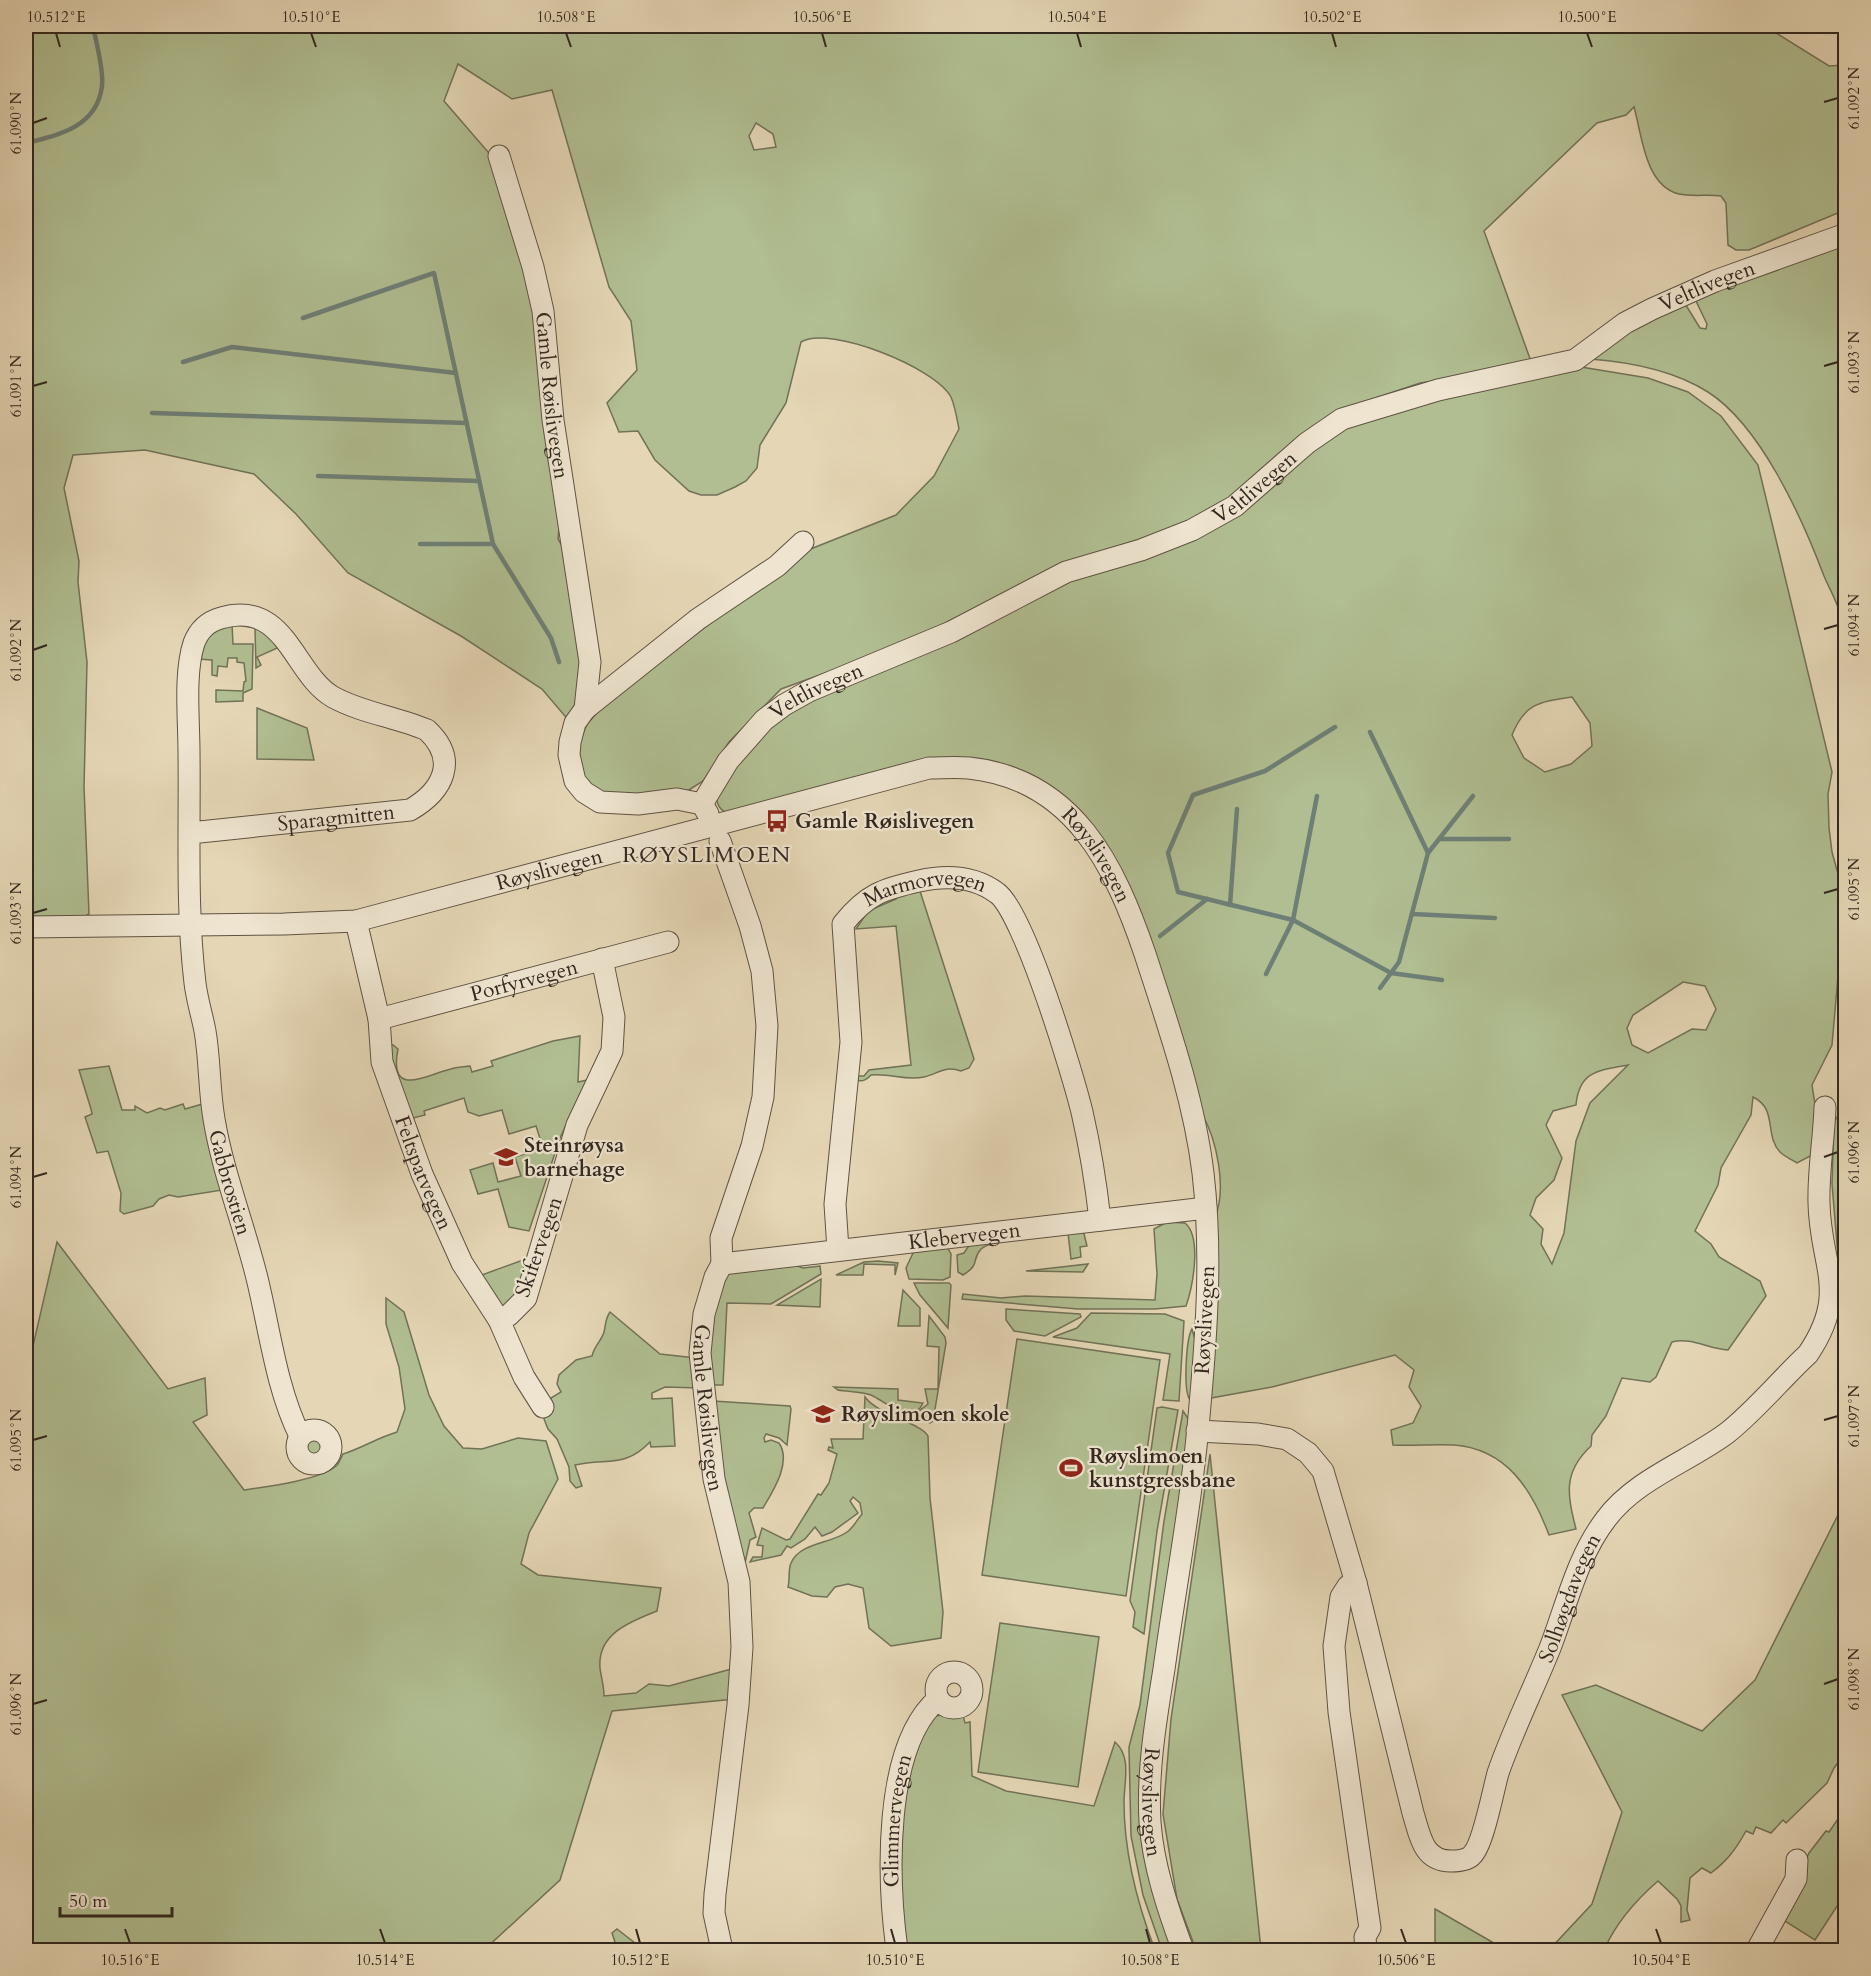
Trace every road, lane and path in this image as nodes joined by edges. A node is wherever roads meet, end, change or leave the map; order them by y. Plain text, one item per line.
1 (499, 156) dead end
2 (1845, 234) edge
3 (804, 542) dead end
4 (585, 709) junction
5 (702, 804) junction
6 (190, 832) junction
7 (718, 833) junction
8 (356, 921) junction
9 (191, 924) junction
10 (26, 927) edge
11 (668, 942) dead end
12 (602, 959) junction
13 (379, 1019) junction
14 (1825, 1107) dead end
15 (1206, 1208) junction
16 (1100, 1220) junction
17 (838, 1250) junction
18 (722, 1264) junction
19 (499, 1320) junction
20 (543, 1407) dead end
21 (1197, 1431) junction
22 (300, 1436) dead end
23 (1356, 1583) junction
24 (938, 1699) dead end
25 (1797, 1860) dead end
26 (722, 1950) edge
27 (897, 1950) edge
28 (1183, 1950) edge
29 (1366, 1950) edge
30 (1757, 1950) edge

1 - 4 street, Gamle Røislivegen
2 - 5 street, Veltlivegen
3 - 4 street, Gamle Røislivegen
4 - 5 street, Gamle Røislivegen
5 - 7 street, Gamle Røislivegen
6 - 6 street, Sparagmitten
6 - 9 street, Sparagmitten
7 - 8 street, Røyslivegen
7 - 15 street, Røyslivegen
7 - 18 street, Gamle Røislivegen
8 - 9 street, Røyslivegen
8 - 13 street, Feltspatvegen
9 - 10 street, Røyslivegen
9 - 22 street, Gabbrostien
11 - 12 street, Porfyrvegen
12 - 13 street, Porfyrvegen
12 - 19 street, Skifervegen
13 - 19 street, Feltspatvegen
14 - 23 street, Solhøgdavegen
15 - 16 street, Klebervegen
15 - 21 street, Røyslivegen
16 - 17 street, Klebervegen
16 - 17 street, Marmorvegen
17 - 18 street, Klebervegen
18 - 26 street, Gamle Røislivegen
19 - 20 street, Feltspatvegen
21 - 23 street, Solhøgdavegen
21 - 28 street, Røyslivegen
23 - 29 street
24 - 27 street, Glimmervegen
25 - 30 street

